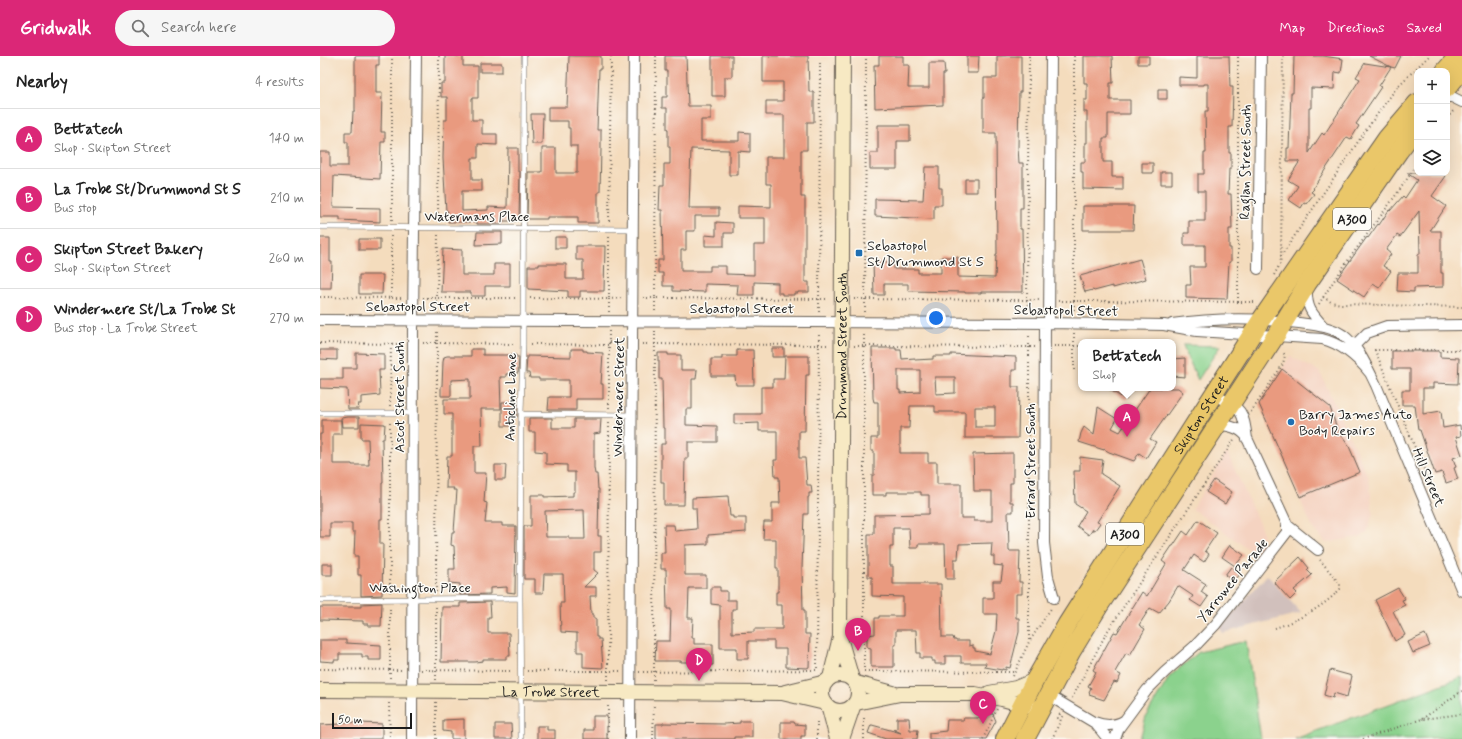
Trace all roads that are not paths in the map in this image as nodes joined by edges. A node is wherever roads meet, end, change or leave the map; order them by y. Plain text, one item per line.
1 (416, 56) edge
2 (524, 56) edge
3 (634, 56) edge
4 (843, 56) edge
5 (1051, 56) edge
6 (1261, 56) edge
7 (1458, 56) edge
8 (1448, 68) edge
9 (1462, 70) edge
10 (1450, 84) edge
11 (1450, 97) edge
12 (1462, 102) edge
13 (1416, 104) edge
14 (1414, 131) edge
15 (320, 227) edge
16 (414, 228) junction
17 (523, 229) junction
18 (633, 229) junction
19 (1258, 269) dead end
20 (1307, 284) junction
21 (320, 320) edge
22 (413, 320) junction
23 (523, 321) junction
24 (633, 322) junction
25 (842, 322) junction
26 (1047, 323) junction
27 (1164, 325) junction
28 (1462, 325) edge
29 (1257, 327) junction
30 (1324, 327) junction
31 (1280, 336) junction
32 (1351, 348) junction
33 (1370, 373) joint
34 (1214, 395) junction
35 (1231, 403) junction
36 (320, 413) edge
37 (413, 413) junction
38 (521, 414) junction
39 (632, 415) junction
40 (1216, 425) junction
41 (1242, 427) junction
42 (1287, 525) junction
43 (1318, 550) road end
44 (1462, 592) edge
45 (520, 598) junction
46 (320, 600) edge
47 (412, 600) junction
48 (1053, 602) road end
49 (840, 637) junction
50 (828, 680) junction
51 (1035, 680) junction
52 (854, 681) junction
53 (320, 690) edge
54 (413, 691) junction
55 (521, 691) junction
56 (630, 692) junction
57 (782, 693) junction
58 (900, 694) junction
59 (1004, 695) junction
60 (1044, 702) junction
61 (1023, 704) junction
62 (854, 705) junction
63 (827, 706) junction
64 (1128, 717) junction
65 (1092, 721) junction
66 (412, 739) edge
67 (521, 739) edge
68 (630, 739) edge
69 (837, 739) edge
70 (842, 739) edge
71 (1006, 739) edge
72 (1025, 739) edge
73 (1108, 739) edge
74 (1115, 739) edge

1 - 16 street, Ascot Street South
2 - 17 lane, Anticline Lane
3 - 18 street, Windermere Street
4 - 25 main road, Drummond Street South
5 - 26 street, Errard Street South
6 - 19 street, Raglan Street South
7 - 8 highway
9 - 10 highway
11 - 12 street
13 - 29 highway, Skipton Street / A300
14 - 20 highway, Skipton Street / A300
15 - 16 lane, Watermans Place
16 - 17 lane, Watermans Place
16 - 22 street, Ascot Street South
17 - 18 lane, Watermans Place
17 - 23 lane, Anticline Lane
18 - 24 street, Windermere Street
20 - 30 street
20 - 31 highway, Skipton Street / A300
21 - 22 street, Sebastopol Street
22 - 23 street, Sebastopol Street
22 - 37 street, Ascot Street South
23 - 24 street, Sebastopol Street
23 - 38 lane, Anticline Lane
24 - 25 street, Sebastopol Street
24 - 39 street, Windermere Street
25 - 26 street, Sebastopol Street
25 - 49 main road, Drummond Street South
26 - 27 street, Sebastopol Street
26 - 48 street, Errard Street South
27 - 29 street, Sebastopol Street
27 - 29 street, Sebastopol Street
28 - 32 street
29 - 31 street, Sebastopol Street
29 - 31 street, Sebastopol Street
29 - 34 highway, Skipton Street / A300
30 - 31 street, Sebastopol Street
30 - 32 street, Sebastopol Street
31 - 32 street, Sebastopol Street
31 - 35 highway, Skipton Street / A300
32 - 33 street, Sebastopol Street
33 - 44 street, Hill Street
34 - 35 street
34 - 51 highway, Skipton Street / A300
35 - 40 highway, Skipton Street / A300
35 - 41 street
36 - 37 lane
37 - 47 street, Ascot Street South
38 - 39 lane
38 - 45 lane, Anticline Lane
39 - 56 street, Windermere Street
40 - 41 street
40 - 60 highway, Skipton Street / A300
41 - 42 street
42 - 43 street
42 - 64 street, Yarrowee Parade
45 - 47 lane, Washington Place
45 - 55 lane, Anticline Lane
46 - 47 lane, Washington Place
47 - 54 street, Ascot Street South
49 - 50 main road, Drummond Street South
49 - 52 main road, Drummond Street South
50 - 52 main road
50 - 57 main road, La Trobe Street
50 - 63 main road
51 - 59 main road
51 - 61 highway, Skipton Street / A300
52 - 58 main road
52 - 62 main road
53 - 54 main road, La Trobe Street
54 - 55 main road, La Trobe Street
54 - 66 street, Ascot Street South
55 - 56 main road, La Trobe Street
55 - 67 lane, Anticline Lane
56 - 57 main road, La Trobe Street
56 - 68 street, Windermere Street
57 - 63 main road, La Trobe Street
58 - 59 main road
58 - 62 main road
59 - 61 main road
60 - 61 main road
60 - 65 street, Yarrowee Parade
60 - 72 highway, Skipton Street / A300
61 - 71 highway, Skipton Street / A300
62 - 63 main road
62 - 70 main road
63 - 69 main road
64 - 65 street, Yarrowee Parade
64 - 74 street, Yarrowee Parade
65 - 73 street, Yarrowee Parade

